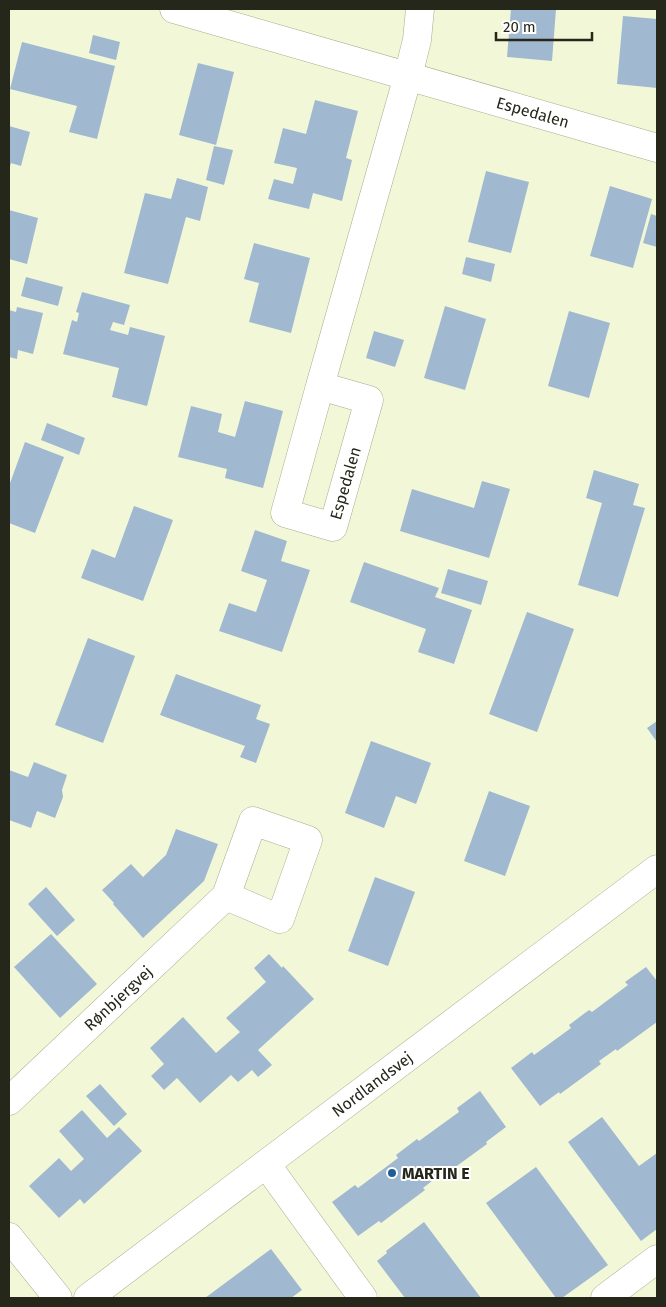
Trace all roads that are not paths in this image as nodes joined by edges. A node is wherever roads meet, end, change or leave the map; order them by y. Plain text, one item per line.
1 (174, 9) edge
2 (420, 9) edge
3 (408, 76) junction
4 (657, 148) edge
5 (320, 386) junction
6 (657, 869) edge
7 (226, 896) dead end
8 (9, 1101) edge
9 (266, 1164) junction
10 (9, 1237) edge
11 (657, 1259) edge
12 (58, 1298) edge
13 (88, 1298) edge
14 (363, 1298) edge
15 (605, 1298) edge

1 - 3 street, Espedalen
2 - 3 street, Espedalen
3 - 4 street, Espedalen
3 - 5 street, Espedalen
5 - 5 street, Espedalen
6 - 9 street, Nordlandsvej
7 - 8 street, Rønbjergvej
9 - 13 street, Nordlandsvej
9 - 14 street
10 - 12 street
11 - 15 street

